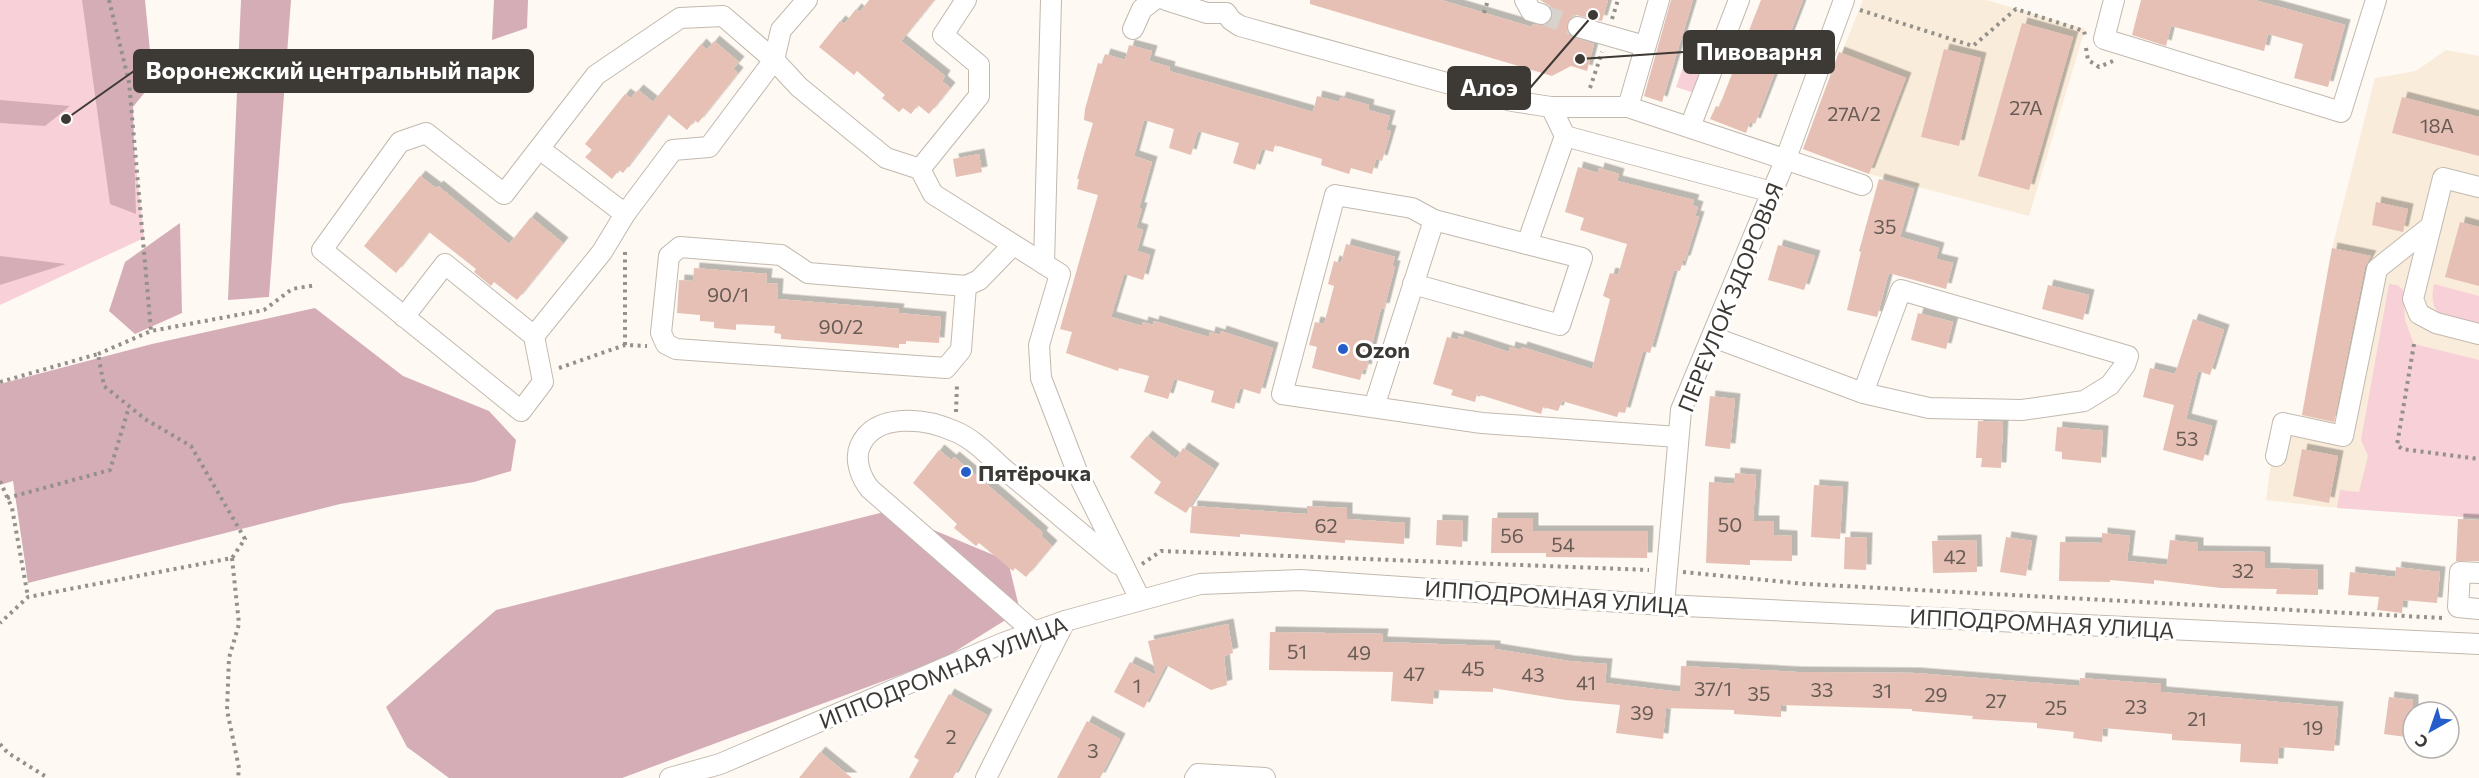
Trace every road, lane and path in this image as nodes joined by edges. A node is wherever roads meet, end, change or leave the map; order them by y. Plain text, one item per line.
1 (109, 0) edge
2 (807, 0) edge
3 (966, 0) edge
4 (1050, 0) edge
5 (1154, 0) edge
6 (1167, 0) edge
7 (1488, 0) edge
8 (1525, 0) edge
9 (1659, 0) edge
10 (1739, 0) edge
11 (2114, 0) edge
12 (2376, 0) edge
13 (1843, 2) edge
14 (1228, 6) edge
15 (1484, 13) dead end
16 (1541, 14) tunnel mouth
17 (1578, 27) tunnel mouth
18 (1133, 29) dead end
19 (1645, 46) junction
20 (2138, 50) junction
21 (774, 60) junction
22 (1551, 107) junction
23 (1628, 107) junction
24 (1690, 127) junction
25 (1565, 136) junction
26 (541, 150) junction
27 (1785, 160) junction
28 (920, 169) junction
29 (1862, 185) dead end
30 (2479, 187) edge
31 (1772, 192) junction
32 (625, 214) junction
33 (1434, 220) junction
34 (2431, 226) junction
35 (1527, 244) junction
36 (1012, 245) junction
37 (625, 250) dead end
38 (1044, 264) junction
39 (1413, 284) junction
40 (316, 285) dead end
41 (966, 286) junction
42 (404, 316) junction
43 (151, 331) junction
44 (2479, 334) edge
45 (534, 336) junction
46 (1713, 337) junction
47 (2414, 344) dead end
48 (625, 345) junction
49 (644, 347) dead end
50 (98, 354) junction
51 (946, 368) junction
52 (542, 374) junction
53 (0, 382) edge
54 (1863, 393) junction
55 (129, 407) junction
56 (1374, 407) junction
57 (955, 431) junction
58 (1678, 437) junction
59 (2276, 456) dead end
60 (2479, 459) edge
61 (0, 481) edge
62 (7, 498) junction
63 (232, 558) junction
64 (1667, 571) junction
65 (1126, 572) junction
66 (2479, 573) edge
67 (28, 597) junction
68 (1140, 599) junction
69 (1664, 605) junction
70 (2479, 609) edge
71 (2445, 618) dead end
72 (1065, 621) junction
73 (0, 623) edge
74 (1034, 632) junction
75 (2479, 644) edge
76 (0, 744) edge
77 (720, 764) junction
78 (48, 778) edge
79 (238, 778) edge
80 (670, 778) edge
81 (705, 778) edge
82 (986, 778) edge
83 (1195, 778) edge
84 (1265, 778) edge

1 - 43 path
2 - 21 street
3 - 28 street
4 - 38 street
5 - 18 street
6 - 14 street
7 - 15 path
8 - 16 street
9 - 19 street
10 - 24 street
11 - 20 street
12 - 20 street
13 - 20 path
13 - 27 street, ПЕРЕУЛОК ЗДОРОВЬЯ
14 - 22 street
17 - 19 street
19 - 23 street
21 - 26 street
21 - 28 street
21 - 32 street
22 - 23 street
22 - 25 street
23 - 24 street
24 - 27 street
25 - 31 street
25 - 35 street
26 - 32 street
26 - 42 street
27 - 29 street
27 - 31 street, ПЕРЕУЛОК ЗДОРОВЬЯ
28 - 36 street
30 - 34 street
31 - 46 street, ПЕРЕУЛОК ЗДОРОВЬЯ
32 - 45 street
33 - 35 street
33 - 39 street
33 - 56 street
34 - 44 street
34 - 59 street
35 - 39 street
36 - 38 street
36 - 41 street
37 - 48 path
38 - 65 street
39 - 56 street
40 - 43 path
41 - 51 street
41 - 51 street
42 - 45 street
42 - 52 street
43 - 50 path
45 - 52 street
46 - 54 street
46 - 58 street, ПЕРЕУЛОК ЗДОРОВЬЯ
47 - 60 path
48 - 49 path
48 - 52 path
50 - 53 path
50 - 55 path
51 - 57 path
54 - 54 street
55 - 62 path
55 - 63 path
56 - 58 street
57 - 65 street
57 - 74 street
58 - 64 street, ПЕРЕУЛОК ЗДОРОВЬЯ
61 - 62 path
62 - 67 path
63 - 67 path
63 - 79 path
64 - 65 path
64 - 69 street, ПЕРЕУЛОК ЗДОРОВЬЯ
64 - 71 path
65 - 68 street
66 - 70 street
67 - 73 path
68 - 69 street, ИППОДРОМНАЯ УЛИЦА
68 - 72 street, ИППОДРОМНАЯ УЛИЦА
69 - 75 street, ИППОДРОМНАЯ УЛИЦА
72 - 74 street, ИППОДРОМНАЯ УЛИЦА
72 - 82 street
74 - 77 street, ИППОДРОМНАЯ УЛИЦА
76 - 78 path
77 - 80 street, ИППОДРОМНАЯ УЛИЦА
77 - 81 street
83 - 84 street

